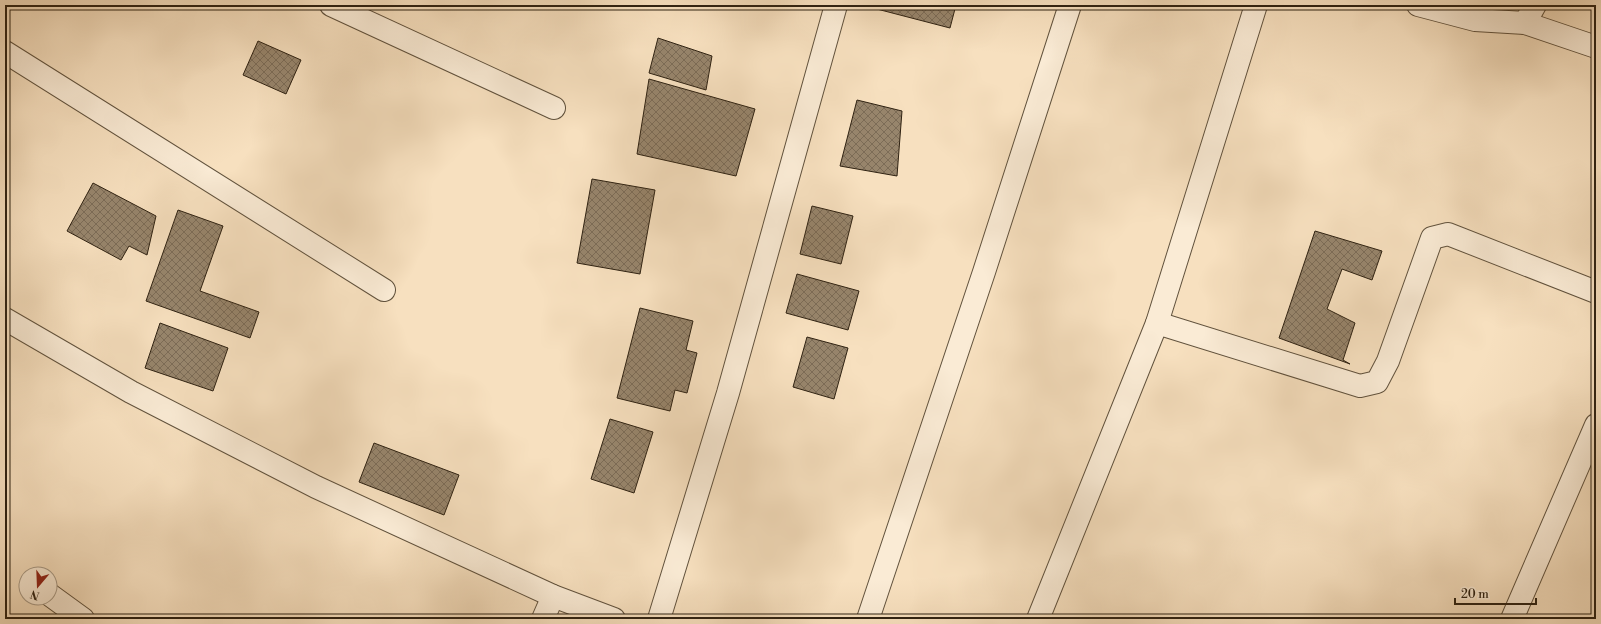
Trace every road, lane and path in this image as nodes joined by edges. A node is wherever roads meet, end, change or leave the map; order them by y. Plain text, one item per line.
1 (331, 5) edge
2 (836, 5) edge
3 (1070, 5) edge
4 (1256, 5) edge
5 (1418, 5) edge
6 (1530, 14) edge
7 (1596, 47) edge
8 (5, 52) edge
9 (554, 108) dead end
10 (384, 290) dead end
11 (1596, 292) edge
12 (5, 319) edge
13 (1157, 323) junction
14 (1596, 425) edge
15 (553, 596) junction
16 (58, 602) edge
17 (83, 619) edge
18 (542, 619) edge
19 (614, 619) edge
20 (658, 619) edge
21 (868, 619) edge
22 (1038, 619) edge
23 (1512, 619) edge

1 - 9 street
2 - 20 street
3 - 21 street
4 - 13 street
5 - 6 street
6 - 7 street
8 - 10 street
11 - 13 street
12 - 15 street
13 - 22 street
14 - 23 street
15 - 18 street
15 - 19 street
16 - 17 street

